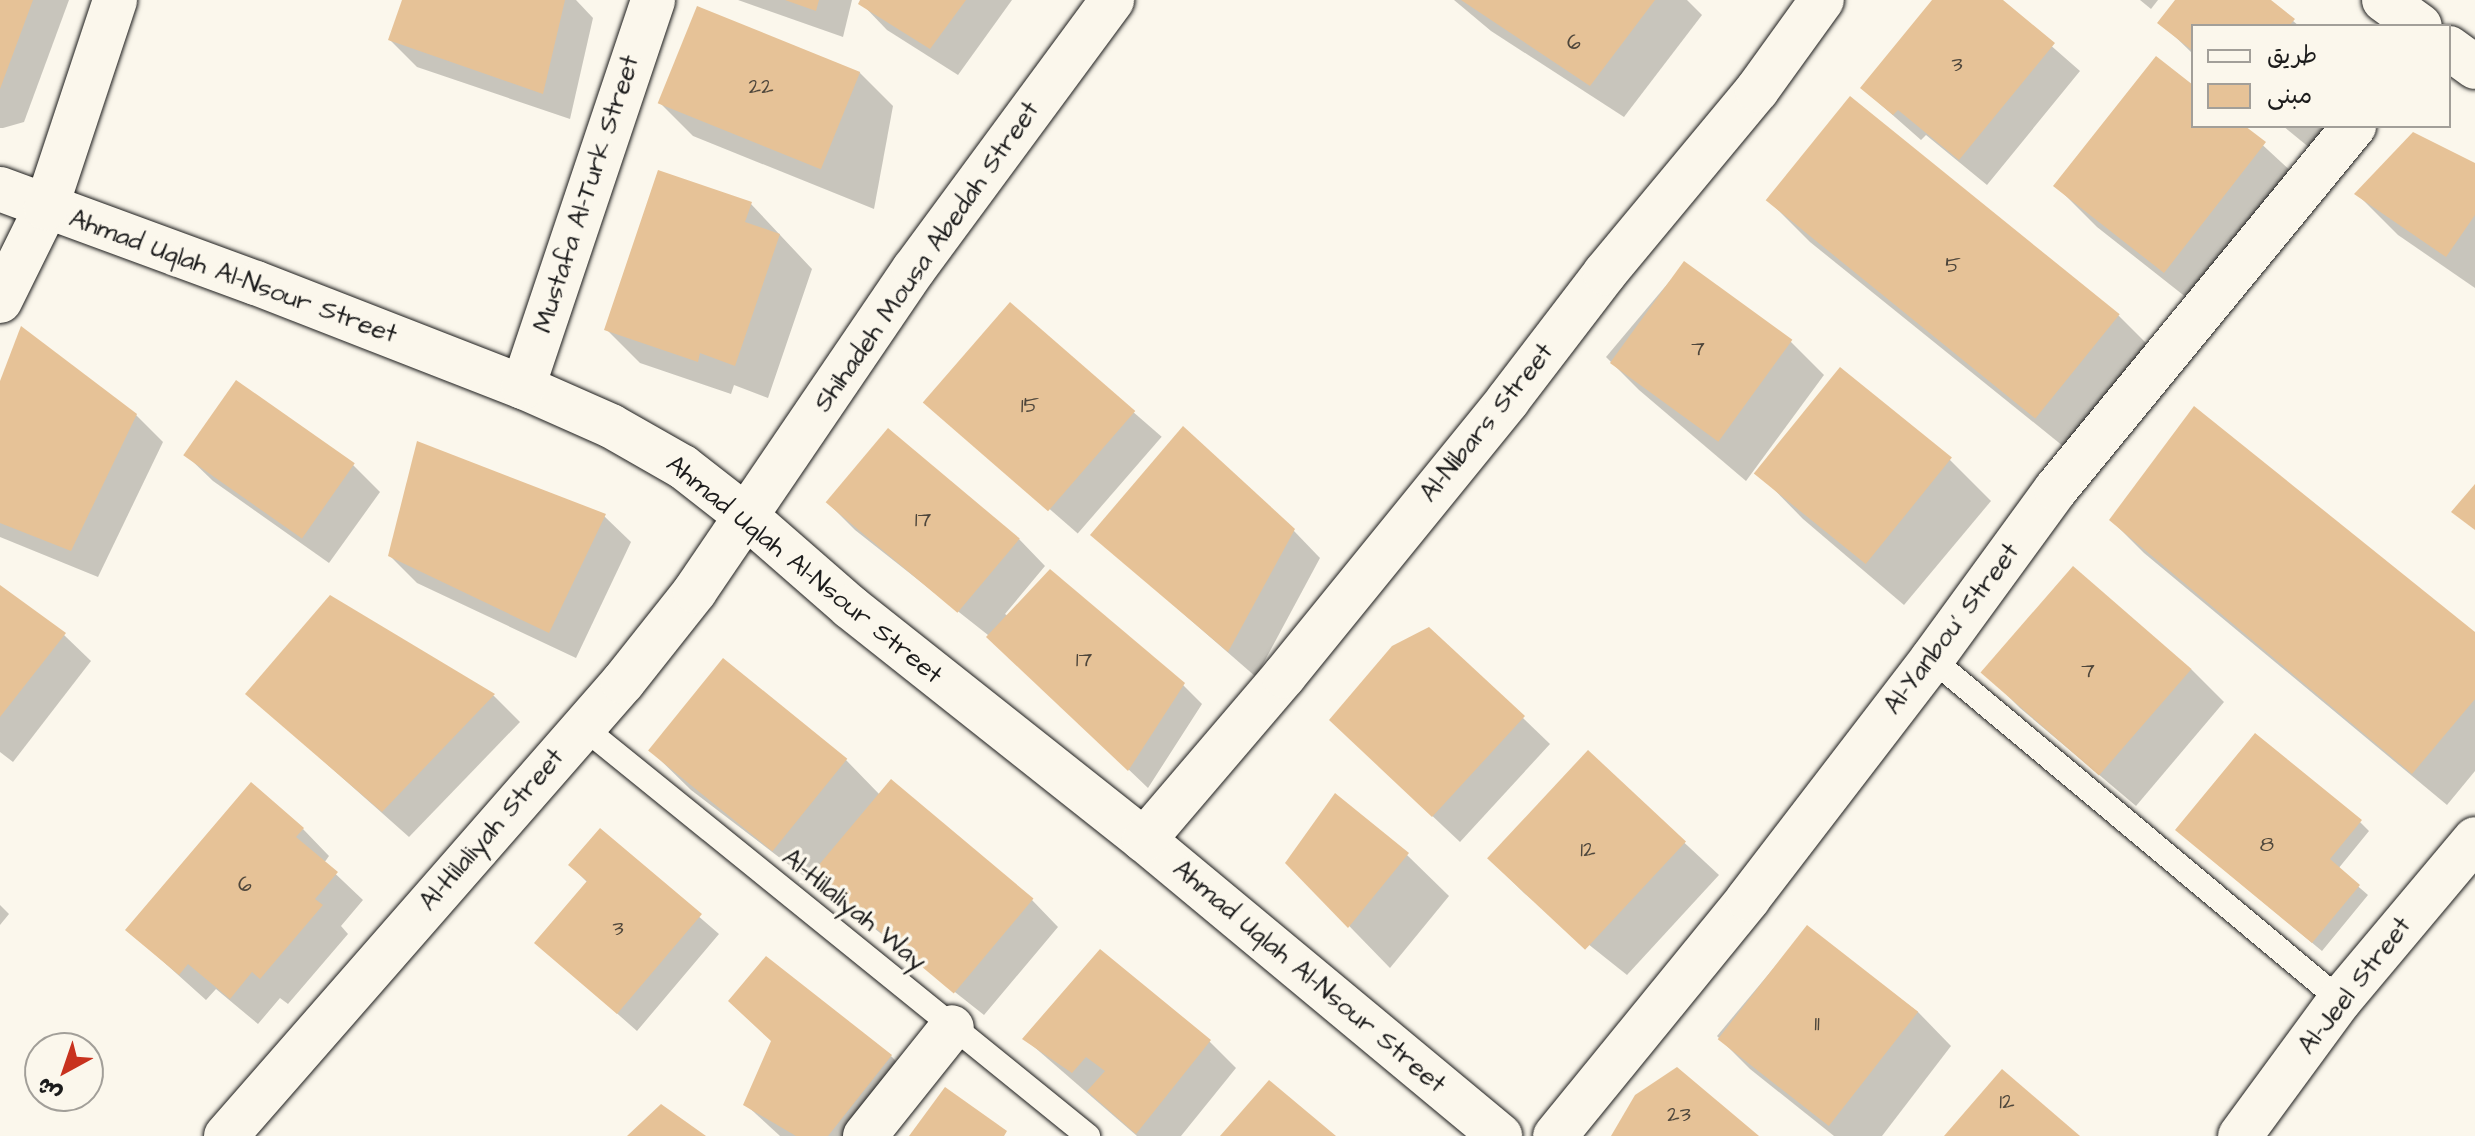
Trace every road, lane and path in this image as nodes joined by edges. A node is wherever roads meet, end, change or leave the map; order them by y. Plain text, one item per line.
1 (115, 0) edge
2 (653, 0) edge
3 (1112, 0) edge
4 (1822, 0) edge
5 (2384, 0) edge
6 (2417, 24) edge
7 (2451, 49) edge
8 (2475, 67) edge
9 (2352, 128) edge
10 (0, 189) edge
11 (46, 208) junction
12 (0, 301) edge
13 (523, 387) junction
14 (747, 517) junction
15 (1932, 659) junction
16 (583, 727) junction
17 (2475, 839) edge
18 (1144, 840) junction
19 (2340, 1000) junction
20 (952, 1027) junction
21 (226, 1136) edge
22 (865, 1136) edge
23 (1088, 1136) edge
24 (1500, 1136) edge
25 (1555, 1136) edge
26 (2240, 1136) edge

1 - 11 street
2 - 13 street, Mustafa Al-Turk Street
3 - 14 street, Shihadeh Mousa Abedah Street
4 - 18 street, Al-Nibars Street
5 - 6 street
7 - 8 street
9 - 15 street, Al-Yanbou' Street
10 - 11 street, Ahmad Uqlah Al-Nsour Street
11 - 12 street
11 - 13 street, Ahmad Uqlah Al-Nsour Street
13 - 14 street, Ahmad Uqlah Al-Nsour Street
14 - 16 street, Al-Hilaliyah Street
14 - 18 street, Ahmad Uqlah Al-Nsour Street
15 - 19 lane
15 - 25 street, Al-Yanbou' Street
16 - 20 lane, Al-Hilaliyah Way
16 - 21 street, Al-Hilaliyah Street
17 - 19 street, Al-Jeel Street
18 - 24 street, Ahmad Uqlah Al-Nsour Street
19 - 26 street, Al-Jeel Street
20 - 22 street
20 - 23 lane, Al-Hilaliyah Way

